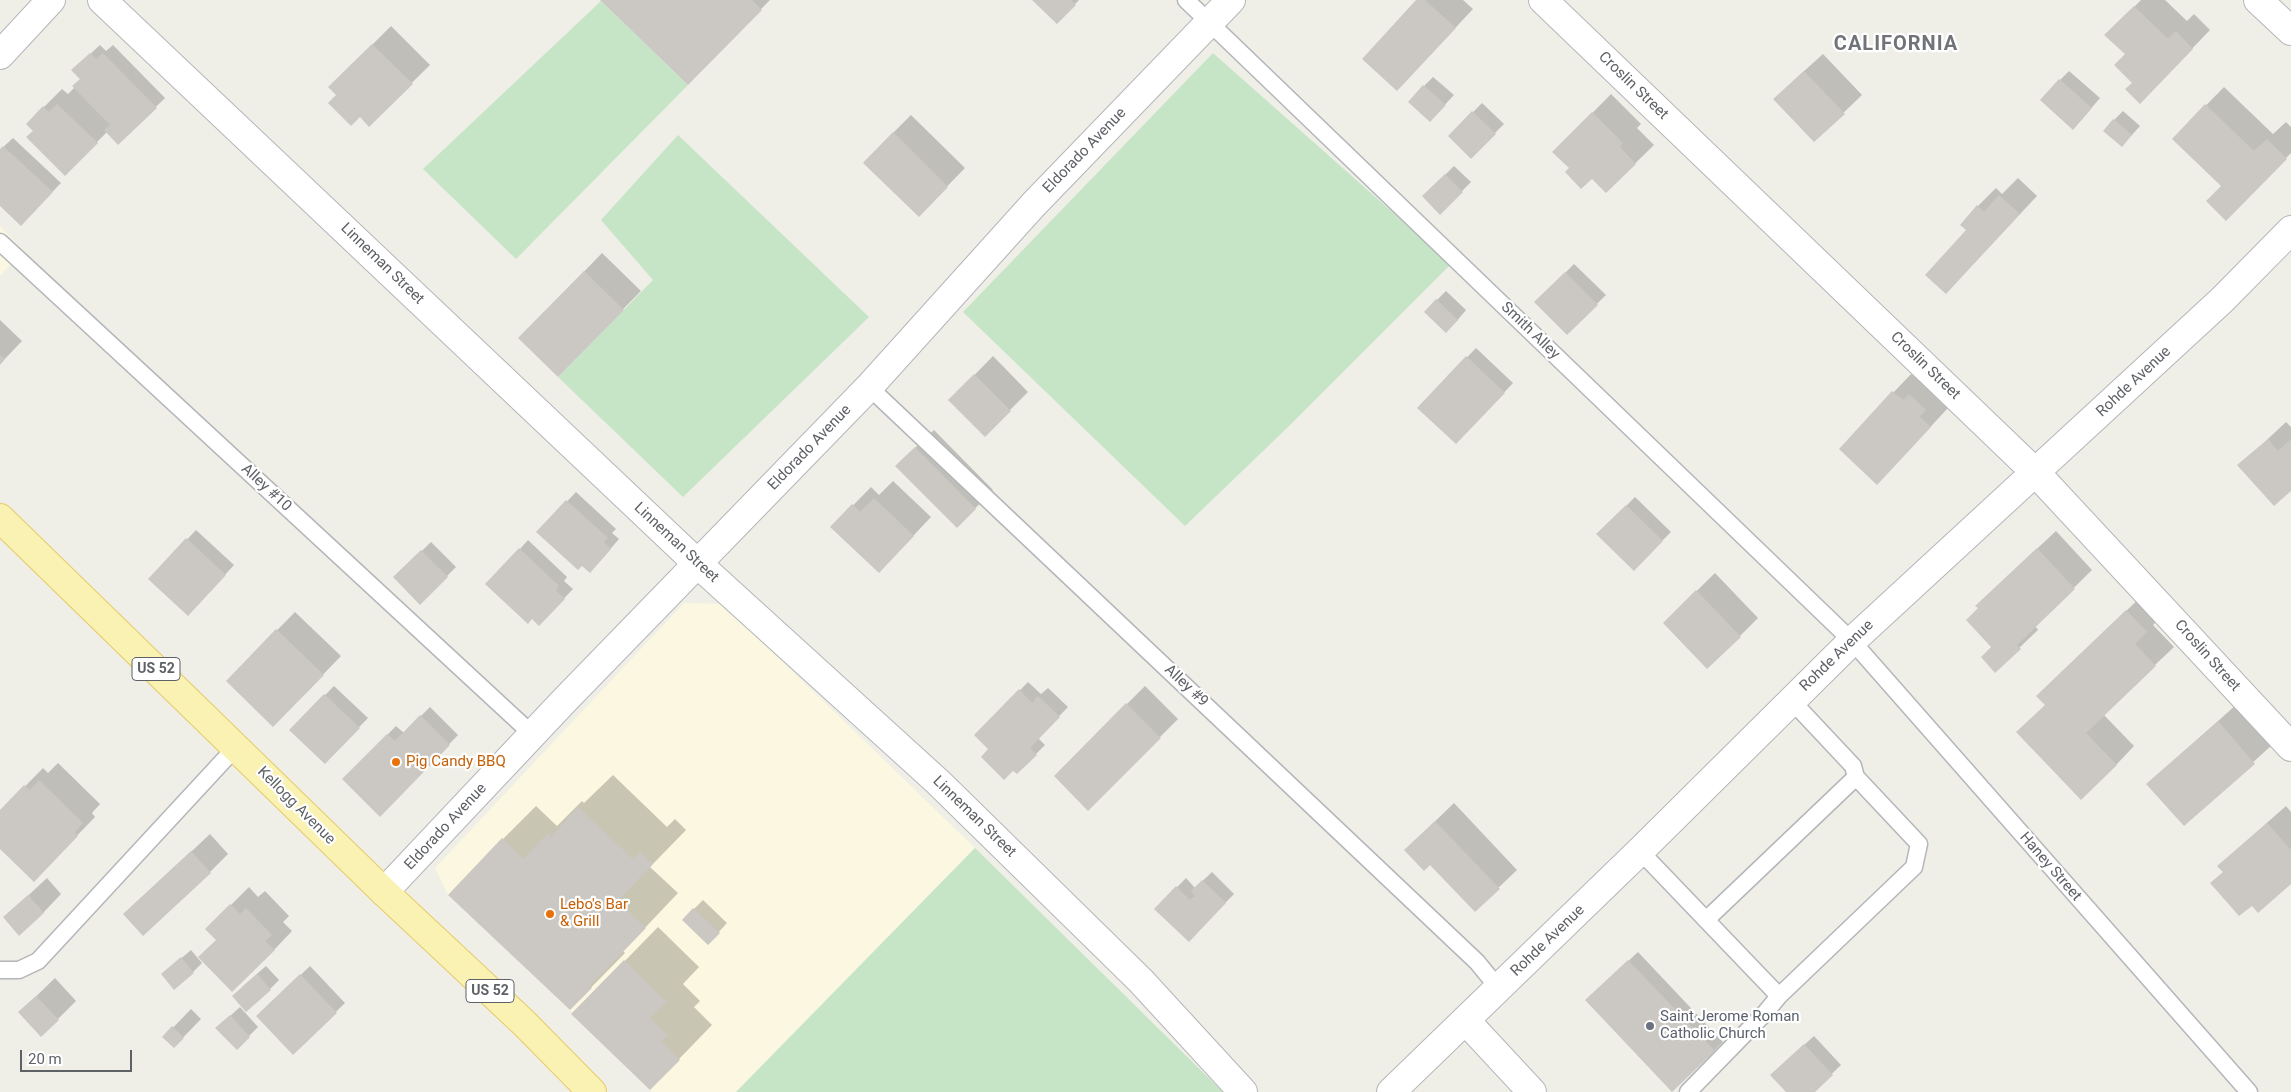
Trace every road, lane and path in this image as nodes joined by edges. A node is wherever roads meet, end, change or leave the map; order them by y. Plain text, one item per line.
1 (52, 0) edge
2 (102, 0) edge
3 (1186, 0) edge
4 (1231, 0) edge
5 (1543, 0) edge
6 (2258, 0) edge
7 (1209, 22) junction
8 (2291, 31) edge
9 (0, 55) edge
10 (2291, 230) edge
11 (0, 242) edge
12 (870, 387) junction
13 (2036, 472) junction
14 (0, 518) edge
15 (698, 564) junction
16 (1852, 641) junction
17 (1791, 700) junction
18 (533, 735) junction
19 (236, 747) junction
20 (2291, 747) edge
21 (1856, 777) junction
22 (1640, 851) junction
23 (384, 892) junction
24 (1706, 920) junction
25 (0, 970) edge
26 (1499, 989) junction
27 (1778, 996) junction
28 (1466, 1021) junction
29 (592, 1092) edge
30 (1243, 1092) edge
31 (1391, 1092) edge
32 (1532, 1092) edge
33 (1688, 1092) edge
34 (2249, 1092) edge

1 - 9 street
2 - 15 street, Linneman Street
3 - 7 lane, Smith Alley
4 - 7 street, Eldorado Avenue
5 - 13 street, Croslin Street
6 - 8 street
7 - 12 street, Eldorado Avenue
7 - 16 lane, Smith Alley
10 - 13 street, Rohde Avenue
11 - 18 lane, Alley #10
12 - 15 street, Eldorado Avenue
12 - 26 lane, Alley #9
13 - 16 street, Rohde Avenue
13 - 20 street, Croslin Street
14 - 19 main road, Kellogg Avenue / US 52
15 - 18 street, Eldorado Avenue
15 - 30 street, Linneman Street
16 - 17 street, Rohde Avenue
16 - 34 lane, Haney Street
17 - 21 lane
17 - 22 street, Rohde Avenue
18 - 23 street, Eldorado Avenue
19 - 23 main road, Kellogg Avenue / US 52
19 - 25 lane
21 - 24 lane
21 - 27 lane
22 - 24 lane
22 - 26 street, Rohde Avenue
23 - 29 main road, Kellogg Avenue / US 52
24 - 27 lane
26 - 28 street, Rohde Avenue
27 - 33 lane
28 - 31 street, Rohde Avenue
28 - 32 street

